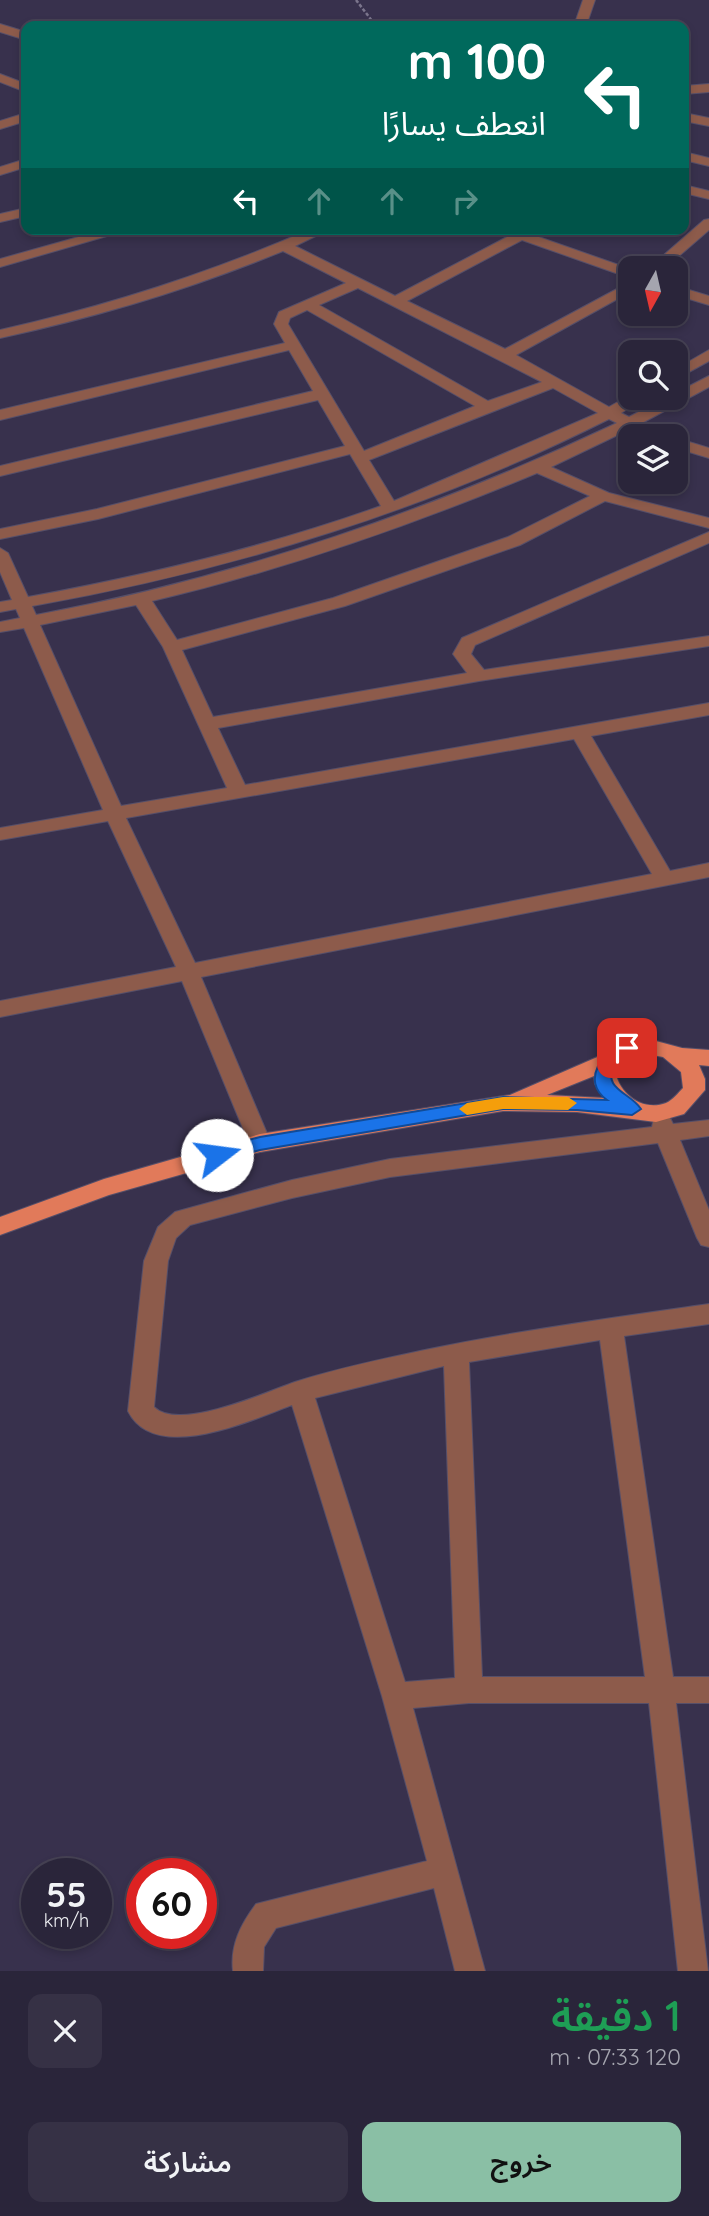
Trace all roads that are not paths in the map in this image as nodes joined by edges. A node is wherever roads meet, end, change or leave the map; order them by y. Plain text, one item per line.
1 (589, 0) edge
2 (582, 21) edge
3 (0, 28) edge
4 (21, 34) edge
5 (1, 79) edge
6 (21, 86) edge
7 (709, 88) edge
8 (689, 90) edge
9 (689, 118) edge
10 (21, 119) edge
11 (709, 122) edge
12 (0, 125) edge
13 (689, 157) edge
14 (709, 162) edge
15 (21, 165) edge
16 (0, 171) edge
17 (689, 190) edge
18 (709, 195) edge
19 (21, 213) edge
20 (0, 218) edge
21 (709, 223) edge
22 (102, 235) edge
23 (310, 235) edge
24 (524, 235) edge
25 (533, 235) edge
26 (285, 247) junction
27 (670, 256) edge
28 (0, 263) edge
29 (618, 269) edge
30 (360, 282) junction
31 (618, 293) edge
32 (688, 294) edge
33 (398, 300) junction
34 (709, 302) edge
35 (306, 304) junction
36 (0, 334) edge
37 (293, 345) junction
38 (505, 355) junction
39 (709, 355) edge
40 (688, 368) edge
41 (709, 381) edge
42 (555, 382) junction
43 (322, 394) junction
44 (487, 407) junction
45 (618, 410) edge
46 (611, 414) junction
47 (0, 415) edge
48 (628, 424) edge
49 (632, 424) edge
50 (618, 431) edge
51 (688, 447) edge
52 (358, 453) junction
53 (709, 453) edge
54 (540, 468) junction
55 (0, 471) edge
56 (603, 496) junction
57 (390, 508) junction
58 (709, 523) edge
59 (0, 534) edge
60 (709, 537) edge
61 (0, 553) edge
62 (141, 598) junction
63 (24, 603) junction
64 (0, 607) edge
65 (32, 622) junction
66 (0, 627) edge
67 (709, 641) edge
68 (172, 647) junction
69 (479, 676) junction
70 (709, 709) edge
71 (207, 724) junction
72 (580, 732) junction
73 (238, 790) junction
74 (114, 813) junction
75 (0, 834) edge
76 (709, 870) edge
77 (665, 879) junction
78 (189, 972) junction
79 (0, 1009) edge
80 (680, 1056) junction
81 (709, 1058) edge
82 (608, 1061) junction
83 (709, 1095) edge
84 (503, 1103) junction
85 (681, 1105) junction
86 (632, 1109) junction
87 (662, 1123) junction
88 (709, 1128) edge
89 (260, 1143) junction
90 (0, 1226) edge
91 (709, 1238) edge
92 (709, 1314) edge
93 (611, 1328) junction
94 (456, 1353) junction
95 (300, 1391) junction
96 (469, 1690) junction
97 (661, 1690) junction
98 (709, 1690) edge
99 (396, 1696) junction
100 (444, 1871) junction
101 (248, 1971) edge
102 (470, 1971) edge
103 (692, 1971) edge

1 - 2 street
3 - 4 street
5 - 6 street
7 - 8 street
9 - 11 street
10 - 12 street
13 - 14 street
15 - 16 street
17 - 18 street
19 - 20 street
21 - 27 street
22 - 28 street
23 - 26 street
24 - 33 street
25 - 29 street
26 - 30 street
26 - 36 street
30 - 33 street
30 - 35 street
31 - 38 street
32 - 34 street
33 - 38 street
35 - 37 street
35 - 44 street
37 - 43 street
37 - 47 street
38 - 42 street
39 - 40 street
41 - 49 street
42 - 44 street
42 - 46 street
43 - 52 street
43 - 55 street
44 - 52 street
45 - 46 street
46 - 48 street
46 - 57 street
50 - 54 street
51 - 53 street
52 - 57 street
52 - 59 street
54 - 56 street
54 - 62 street
56 - 58 street
56 - 68 street
57 - 63 street
60 - 69 street
61 - 63 street
62 - 65 street
62 - 68 street
63 - 64 street
63 - 65 street
65 - 66 street
65 - 74 street
67 - 69 street
68 - 71 street
69 - 71 street
70 - 72 street
71 - 73 street
72 - 73 street
72 - 77 street
73 - 74 street
74 - 75 street
74 - 78 street
76 - 77 street
77 - 78 street
78 - 79 street
78 - 89 street
80 - 81 main road
80 - 82 main road
80 - 85 main road
82 - 84 main road
82 - 86 main road
83 - 85 main road
84 - 86 main road
84 - 89 main road
85 - 87 main road
86 - 87 main road
87 - 88 street
87 - 91 street
87 - 95 street
89 - 90 main road
92 - 93 street
93 - 94 street
93 - 97 street
94 - 95 street
94 - 96 street
95 - 99 street
96 - 97 street
96 - 99 street
97 - 98 street
97 - 103 street
99 - 100 street
100 - 101 street
100 - 102 street

